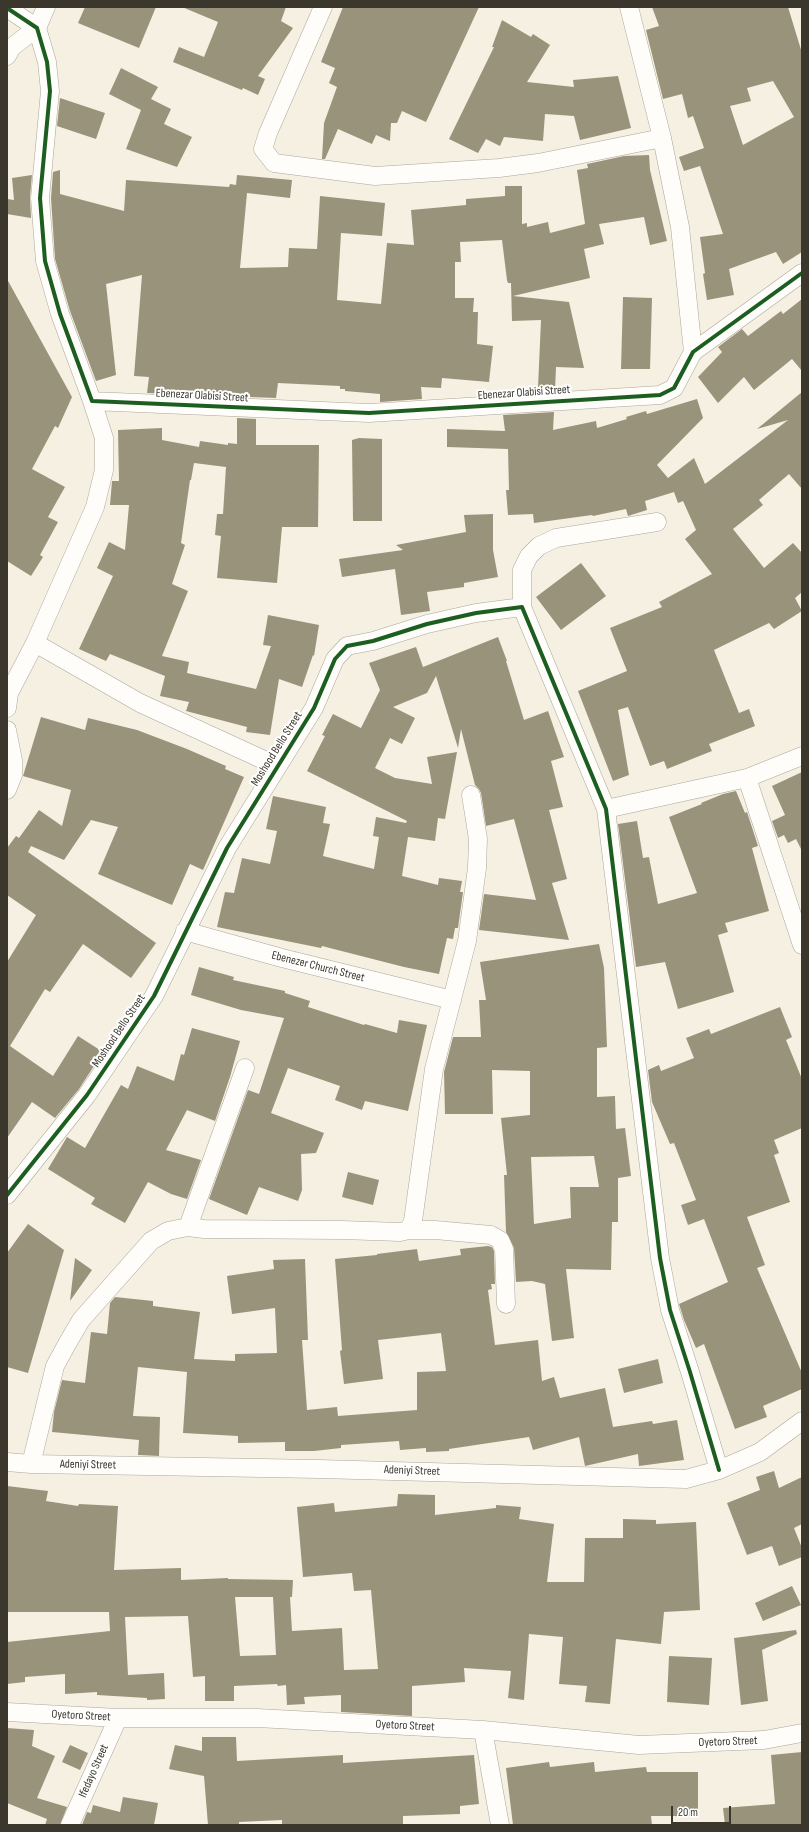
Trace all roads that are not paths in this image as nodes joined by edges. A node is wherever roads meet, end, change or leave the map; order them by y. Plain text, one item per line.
1 (46, 7) edge
2 (323, 7) edge
3 (629, 7) edge
4 (7, 8) edge
5 (37, 28) junction
6 (7, 56) edge
7 (662, 138) junction
8 (802, 273) edge
9 (693, 352) junction
10 (92, 401) junction
11 (657, 522) dead end
12 (522, 608) junction
13 (35, 643) junction
14 (7, 708) edge
15 (7, 730) edge
16 (802, 756) edge
17 (277, 766) junction
18 (747, 778) junction
19 (7, 790) edge
20 (471, 795) dead end
21 (606, 809) junction
22 (185, 931) junction
23 (802, 945) edge
24 (452, 1000) junction
25 (245, 1068) dead end
26 (7, 1195) edge
27 (188, 1227) junction
28 (409, 1230) junction
29 (506, 1304) dead end
30 (802, 1421) edge
31 (7, 1462) edge
32 (30, 1464) junction
33 (719, 1470) junction
34 (7, 1712) edge
35 (118, 1718) junction
36 (483, 1730) junction
37 (802, 1733) edge
38 (70, 1825) edge
39 (500, 1825) edge

1 - 5 street
2 - 7 street
3 - 7 street
4 - 5 street
5 - 6 street
5 - 10 street
7 - 9 street
8 - 9 street
9 - 10 street, Ebenezar Olabisi Street
10 - 13 street
11 - 12 street
12 - 17 street, Moshood Bello Street
12 - 21 street
13 - 14 street
13 - 17 street
15 - 19 street
16 - 18 street
17 - 22 street, Moshood Bello Street
18 - 21 street
18 - 23 street
20 - 24 street
21 - 33 street
22 - 24 street, Ebenezer Church Street
22 - 26 street, Moshood Bello Street
24 - 28 street
25 - 27 street
27 - 28 street
27 - 32 street
28 - 29 street
30 - 33 street, Adeniyi Street
31 - 32 street, Adeniyi Street
32 - 33 street, Adeniyi Street
34 - 35 street, Oyetoro Street
35 - 36 street, Oyetoro Street
35 - 38 street, Ifedayo Street
36 - 37 street, Oyetoro Street
36 - 39 street

